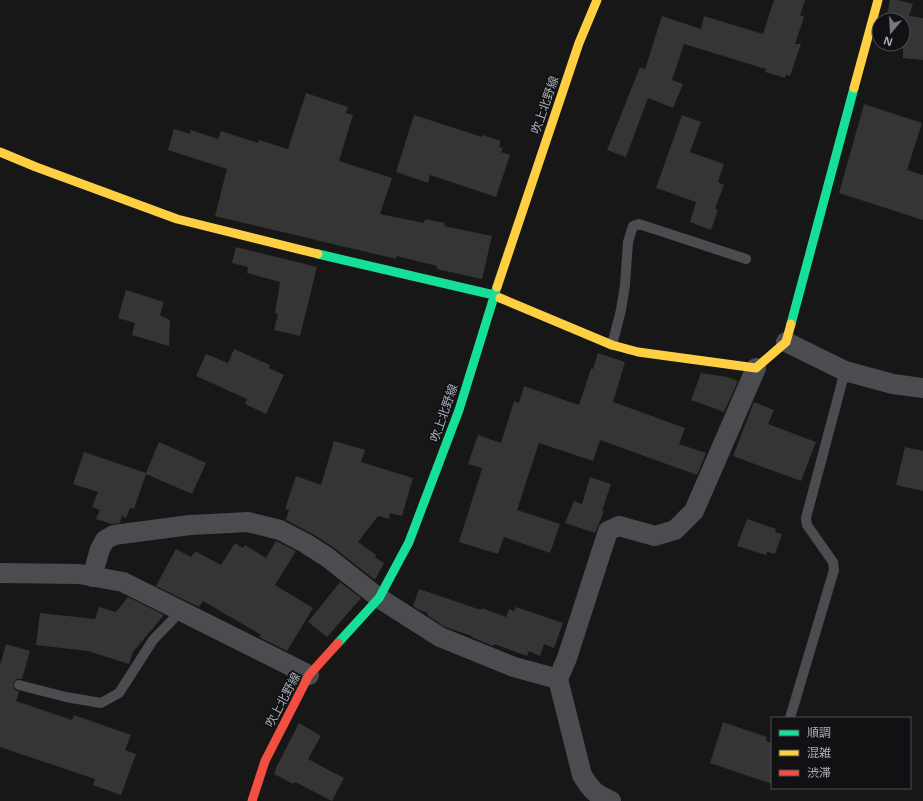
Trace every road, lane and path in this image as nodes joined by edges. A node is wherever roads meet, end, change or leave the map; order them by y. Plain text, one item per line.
1 (597, 0) edge
2 (878, 0) edge
3 (0, 152) edge
4 (746, 259) dead end
5 (494, 295) junction
6 (786, 342) junction
7 (612, 344) junction
8 (756, 368) junction
9 (845, 371) junction
10 (923, 388) edge
11 (0, 573) edge
12 (92, 577) junction
13 (379, 598) junction
14 (181, 611) junction
15 (309, 675) junction
16 (558, 679) junction
17 (19, 685) dead end
18 (790, 717) edge
19 (252, 801) edge
20 (611, 801) edge

1 - 5 street, 吹上北野線
2 - 6 street
3 - 5 street
4 - 7 lane
5 - 7 street
5 - 13 street, 吹上北野線
6 - 8 street
6 - 9 street
7 - 8 street
8 - 16 street
9 - 10 street
9 - 18 lane
11 - 12 street
12 - 13 street
12 - 14 street
13 - 15 street, 吹上北野線
13 - 16 street
14 - 15 street
14 - 17 lane
15 - 19 street, 吹上北野線
16 - 20 street

